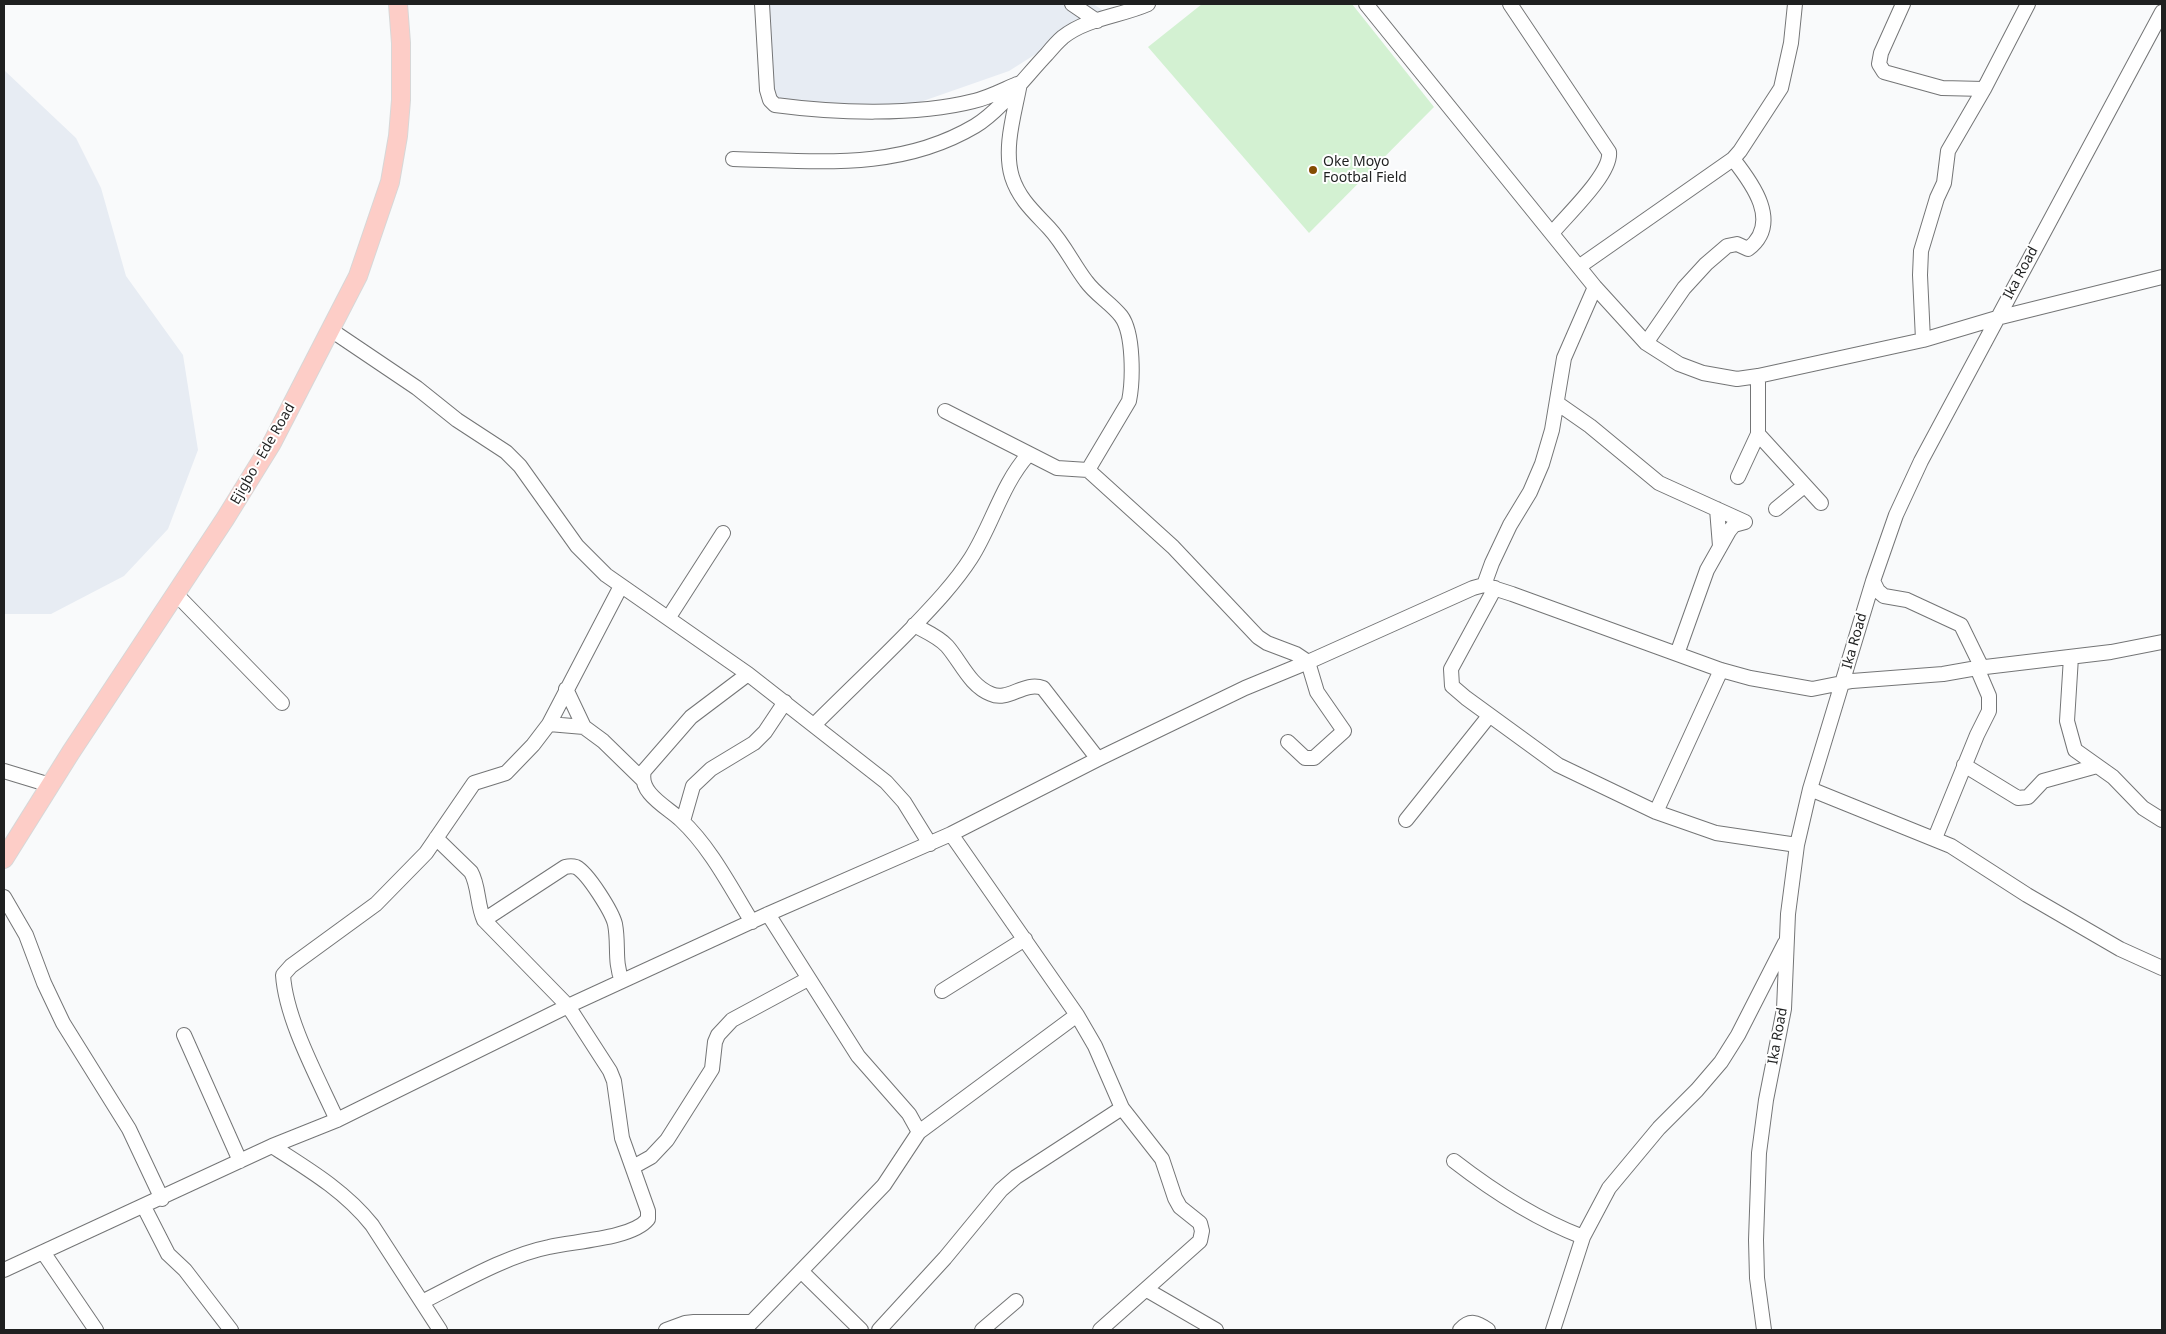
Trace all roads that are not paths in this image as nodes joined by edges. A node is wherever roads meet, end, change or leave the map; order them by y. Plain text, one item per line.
1 (398, 4) edge
2 (762, 4) edge
3 (1072, 4) edge
4 (1144, 4) edge
5 (1366, 4) edge
6 (1795, 4) edge
7 (1902, 4) edge
8 (2028, 4) edge
9 (1507, 5) edge
10 (2162, 12) edge
11 (1097, 21) junction
12 (1020, 83) junction
13 (1984, 89) junction
14 (1732, 158) junction
15 (733, 159) dead end
16 (1553, 232) junction
17 (1580, 266) junction
18 (2162, 277) edge
19 (1595, 287) junction
20 (1997, 318) junction
21 (331, 330) junction
22 (1923, 340) junction
23 (1646, 343) junction
24 (1758, 376) junction
25 (1557, 403) junction
26 (945, 411) dead end
27 (1758, 434) junction
28 (1028, 455) junction
29 (1088, 470) junction
30 (1738, 476) dead end
31 (1804, 486) junction
32 (1821, 504) dead end
33 (1717, 509) junction
34 (1776, 509) dead end
35 (723, 533) dead end
36 (1720, 546) junction
37 (1872, 581) junction
38 (621, 586) junction
39 (1490, 587) junction
40 (175, 593) junction
41 (669, 618) junction
42 (914, 625) junction
43 (2162, 642) edge
44 (1677, 654) junction
45 (2071, 657) junction
46 (1308, 662) junction
47 (1979, 668) junction
48 (1721, 670) junction
49 (748, 674) junction
50 (1843, 684) junction
51 (566, 690) junction
52 (784, 702) junction
53 (282, 703) dead end
54 (1489, 716) junction
55 (549, 724) junction
56 (815, 724) junction
57 (584, 727) junction
58 (1288, 742) dead end
59 (1098, 759) junction
60 (1964, 765) junction
61 (2097, 766) junction
62 (4, 771) edge
63 (642, 779) junction
64 (50, 785) junction
65 (1810, 789) junction
66 (1656, 812) junction
67 (2162, 818) edge
68 (1406, 820) dead end
69 (683, 821) junction
70 (951, 834) junction
71 (436, 838) junction
72 (1935, 838) junction
73 (930, 844) junction
74 (1797, 845) junction
75 (4, 859) edge
76 (4, 897) edge
77 (768, 914) junction
78 (484, 920) junction
79 (752, 922) junction
80 (1788, 938) junction
81 (1025, 939) junction
82 (2162, 968) edge
83 (808, 979) junction
84 (622, 981) junction
85 (942, 991) dead end
86 (568, 1006) junction
87 (1077, 1014) junction
88 (184, 1035) dead end
89 (1122, 1108) junction
90 (908, 1114) junction
91 (337, 1120) junction
92 (934, 1120) junction
93 (919, 1132) junction
94 (272, 1146) junction
95 (1454, 1160) dead end
96 (240, 1161) junction
97 (633, 1168) junction
98 (162, 1199) junction
99 (144, 1207) junction
100 (1583, 1237) junction
101 (43, 1252) junction
102 (4, 1270) edge
103 (801, 1270) junction
104 (1147, 1290) junction
105 (1016, 1301) dead end
106 (422, 1302) junction
107 (748, 1326) edge
108 (96, 1330) edge
109 (232, 1330) edge
110 (440, 1330) edge
111 (666, 1330) edge
112 (861, 1330) edge
113 (879, 1330) edge
114 (982, 1330) edge
115 (1100, 1330) edge
116 (1216, 1330) edge
117 (1460, 1330) edge
118 (1488, 1330) edge
119 (1553, 1330) edge
120 (1764, 1330) edge

1 - 21 main road, Ejigbo - Ede Road
2 - 12 street
3 - 11 street
4 - 11 street
5 - 16 street
6 - 14 street
7 - 13 street
8 - 13 street
9 - 16 street
10 - 20 street, Ika Road
11 - 12 street
12 - 15 street
12 - 29 street
13 - 22 street
14 - 17 street
14 - 23 street
16 - 17 street
17 - 19 street
18 - 20 street
19 - 23 street
19 - 25 street
20 - 22 street
20 - 37 street, Ika Road
21 - 38 street
21 - 40 main road, Ejigbo - Ede Road
22 - 24 street
23 - 24 street
24 - 27 street
25 - 33 street
25 - 39 street
26 - 28 street
27 - 30 street
27 - 31 street
28 - 29 street
28 - 42 street
29 - 46 street
31 - 32 street
31 - 34 street
33 - 36 street
33 - 36 street
35 - 41 street
36 - 44 street
37 - 47 street
37 - 50 street, Ika Road
38 - 41 street
38 - 51 street
39 - 44 street
39 - 46 street
39 - 54 street
40 - 53 street
40 - 64 main road, Ejigbo - Ede Road
41 - 49 street
42 - 56 street
42 - 59 street
43 - 45 street
44 - 48 street
45 - 47 street
45 - 61 street
46 - 58 street
46 - 59 street
47 - 50 street
47 - 60 street
48 - 50 street
48 - 66 street
49 - 52 street
49 - 63 street
50 - 65 street, Ika Road
51 - 55 street
51 - 57 street
52 - 56 street
52 - 69 street
54 - 66 street
54 - 68 street
55 - 57 street
55 - 71 street
56 - 73 street
57 - 63 street
59 - 70 street
60 - 61 street
60 - 72 street
61 - 67 street
62 - 64 street
63 - 69 street
64 - 75 main road, Ejigbo - Ede Road
65 - 72 street
65 - 74 street, Ika Road
66 - 74 street
69 - 79 street
70 - 73 street
70 - 81 street
71 - 78 street
71 - 91 street
72 - 82 street
73 - 77 street
74 - 80 street, Ika Road
76 - 98 street
77 - 79 street
77 - 83 street
78 - 84 street
78 - 86 street
79 - 84 street
80 - 100 street
80 - 120 street, Ika Road
81 - 85 street
81 - 87 street
83 - 90 street
83 - 97 street
84 - 86 street
86 - 91 street
86 - 97 street
87 - 89 street
87 - 92 street
88 - 96 street
89 - 104 street
89 - 113 street
90 - 92 street
90 - 93 street
91 - 94 street
92 - 93 street
93 - 103 street
94 - 96 street
94 - 106 street
95 - 100 street
96 - 98 street
97 - 106 street
98 - 99 street
99 - 101 street
99 - 109 street
100 - 119 street
101 - 102 street
101 - 108 street
103 - 107 street
103 - 112 street
104 - 115 street
104 - 116 street
105 - 114 street
106 - 110 street
107 - 111 street
117 - 118 street

